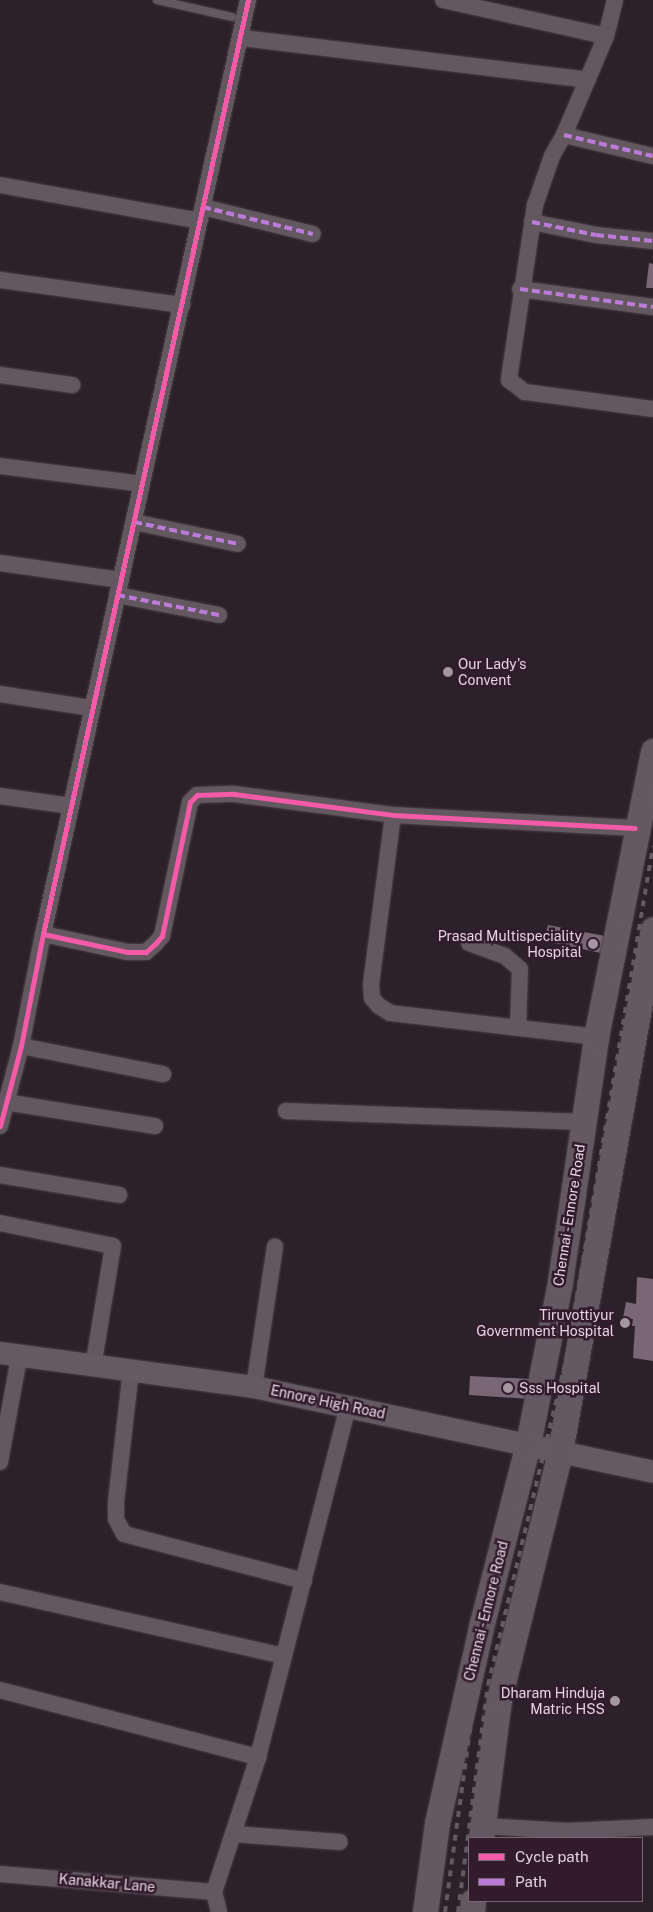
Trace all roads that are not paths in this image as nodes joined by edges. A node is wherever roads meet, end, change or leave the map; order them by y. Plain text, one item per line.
1 (157, 0) edge
2 (248, 0) edge
3 (444, 0) edge
4 (615, 0) edge
5 (232, 17) dead end
6 (606, 36) junction
7 (242, 38) junction
8 (587, 80) junction
9 (564, 135) junction
10 (653, 156) edge
11 (0, 185) edge
12 (202, 214) junction
13 (532, 222) junction
14 (313, 234) dead end
15 (653, 241) edge
16 (0, 280) edge
17 (520, 289) junction
18 (182, 305) junction
19 (653, 307) edge
20 (0, 375) edge
21 (72, 385) dead end
22 (653, 409) edge
23 (0, 466) edge
24 (142, 484) junction
25 (134, 522) junction
26 (238, 544) dead end
27 (0, 563) edge
28 (119, 587) junction
29 (219, 615) dead end
30 (0, 694) edge
31 (92, 708) junction
32 (653, 751) edge
33 (0, 796) edge
34 (71, 806) junction
35 (393, 815) junction
36 (635, 828) junction
37 (653, 929) edge
38 (42, 934) junction
39 (469, 942) dead end
40 (518, 1028) junction
41 (596, 1037) junction
42 (21, 1046) junction
43 (163, 1074) dead end
44 (5, 1102) junction
45 (286, 1110) dead end
46 (583, 1122) junction
47 (0, 1126) edge
48 (155, 1126) dead end
49 (0, 1175) edge
50 (119, 1195) dead end
51 (0, 1222) edge
52 (275, 1247) dead end
53 (10, 1355) edge
54 (92, 1367) junction
55 (132, 1370) junction
56 (254, 1387) junction
57 (348, 1407) junction
58 (528, 1444) junction
59 (560, 1452) junction
60 (0, 1462) edge
61 (653, 1472) edge
62 (304, 1581) junction
63 (0, 1592) edge
64 (284, 1656) junction
65 (0, 1690) edge
66 (258, 1757) junction
67 (653, 1827) edge
68 (482, 1832) edge
69 (233, 1834) junction
70 (340, 1842) dead end
71 (0, 1874) edge
72 (214, 1892) junction
73 (219, 1912) edge
74 (425, 1912) edge

1 - 5 lane
2 - 7 street
3 - 6 street
4 - 6 street
6 - 8 street
7 - 8 street
7 - 12 street
8 - 9 street
9 - 10 street
9 - 13 street
11 - 12 street
12 - 14 street
12 - 18 street
13 - 15 street
13 - 17 street
16 - 18 street
17 - 19 street
17 - 22 street
18 - 24 street
20 - 21 street
23 - 24 street
24 - 25 street
25 - 26 street
25 - 28 street
27 - 28 street
28 - 29 street
28 - 31 street
30 - 31 street
31 - 34 street
32 - 36 main road, Chennai - Ennore Road
33 - 34 street
34 - 38 street
35 - 36 street
35 - 38 street
35 - 40 street
36 - 41 main road, Chennai - Ennore Road
37 - 59 main road
38 - 42 street
39 - 40 street
40 - 41 street
41 - 46 main road, Chennai - Ennore Road
42 - 43 street
42 - 44 street
44 - 47 street
44 - 48 street
45 - 46 street
46 - 58 main road, Chennai - Ennore Road
49 - 50 street
51 - 54 street
52 - 56 street
53 - 54 main road, Ennore High Road
53 - 60 street
54 - 55 main road, Ennore High Road
55 - 56 main road, Ennore High Road
55 - 62 street
56 - 57 main road, Ennore High Road
57 - 58 main road, Ennore High Road
57 - 62 street
58 - 59 main road, Ennore High Road
58 - 74 main road, Chennai - Ennore Road
59 - 61 main road, Ennore High Road
59 - 68 main road
62 - 64 street
63 - 64 street
64 - 66 street
65 - 66 street
66 - 69 street
67 - 68 street
69 - 70 street
69 - 72 street
71 - 72 street, Kanakkar Lane
72 - 73 street

